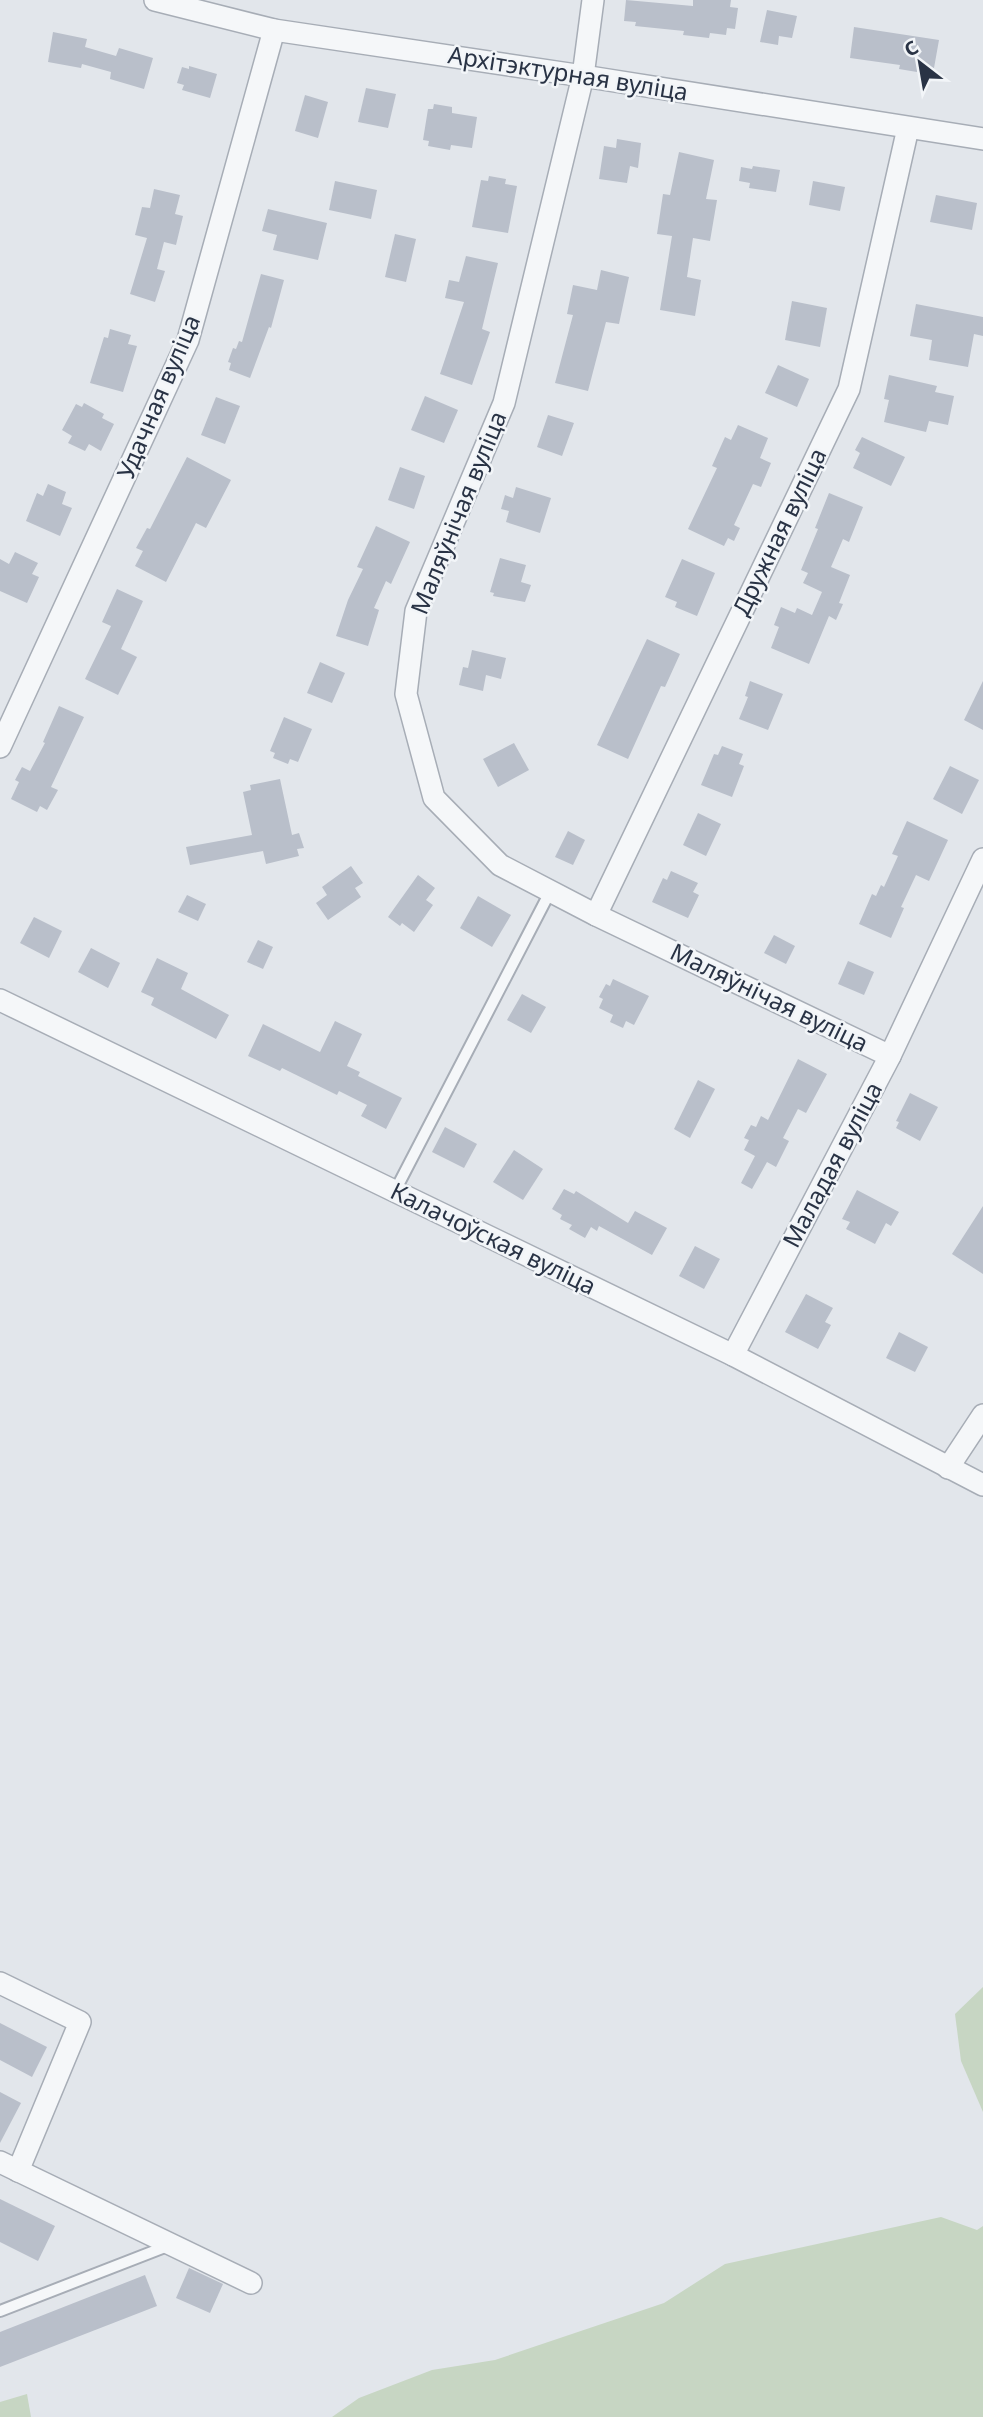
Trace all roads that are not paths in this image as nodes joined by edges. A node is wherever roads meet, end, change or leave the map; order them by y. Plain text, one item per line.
1 (155, 0) edge
2 (593, 0) edge
3 (274, 30) junction
4 (583, 76) junction
5 (908, 128) junction
6 (983, 139) edge
7 (0, 747) edge
8 (983, 859) edge
9 (550, 892) junction
10 (596, 915) junction
11 (0, 1000) edge
12 (890, 1056) junction
13 (395, 1191) junction
14 (733, 1355) junction
15 (983, 1415) edge
16 (948, 1468) junction
17 (983, 1485) edge
18 (0, 1983) edge
19 (9, 2166) edge
20 (173, 2244) junction
21 (251, 2283) dead end
22 (0, 2311) edge

1 - 3 street, Архітэктурная вуліца
2 - 4 street, Маляўнічая вуліца
3 - 4 street, Архітэктурная вуліца
3 - 7 street, Удачная вуліца
4 - 5 street, Архітэктурная вуліца
4 - 9 street, Маляўнічая вуліца
5 - 6 street, Архітэктурная вуліца
5 - 10 street, Дружная вуліца
8 - 12 street, Маладая вуліца
9 - 10 street, Маляўнічая вуліца
9 - 13 lane
10 - 12 street, Маляўнічая вуліца
11 - 13 street, Калачоўская вуліца
12 - 14 street, Маладая вуліца
13 - 14 street, Калачоўская вуліца
14 - 16 street, Калачоўская вуліца
15 - 16 street
16 - 17 street, Калачоўская вуліца
18 - 19 street
19 - 20 street
20 - 21 street
20 - 22 lane

